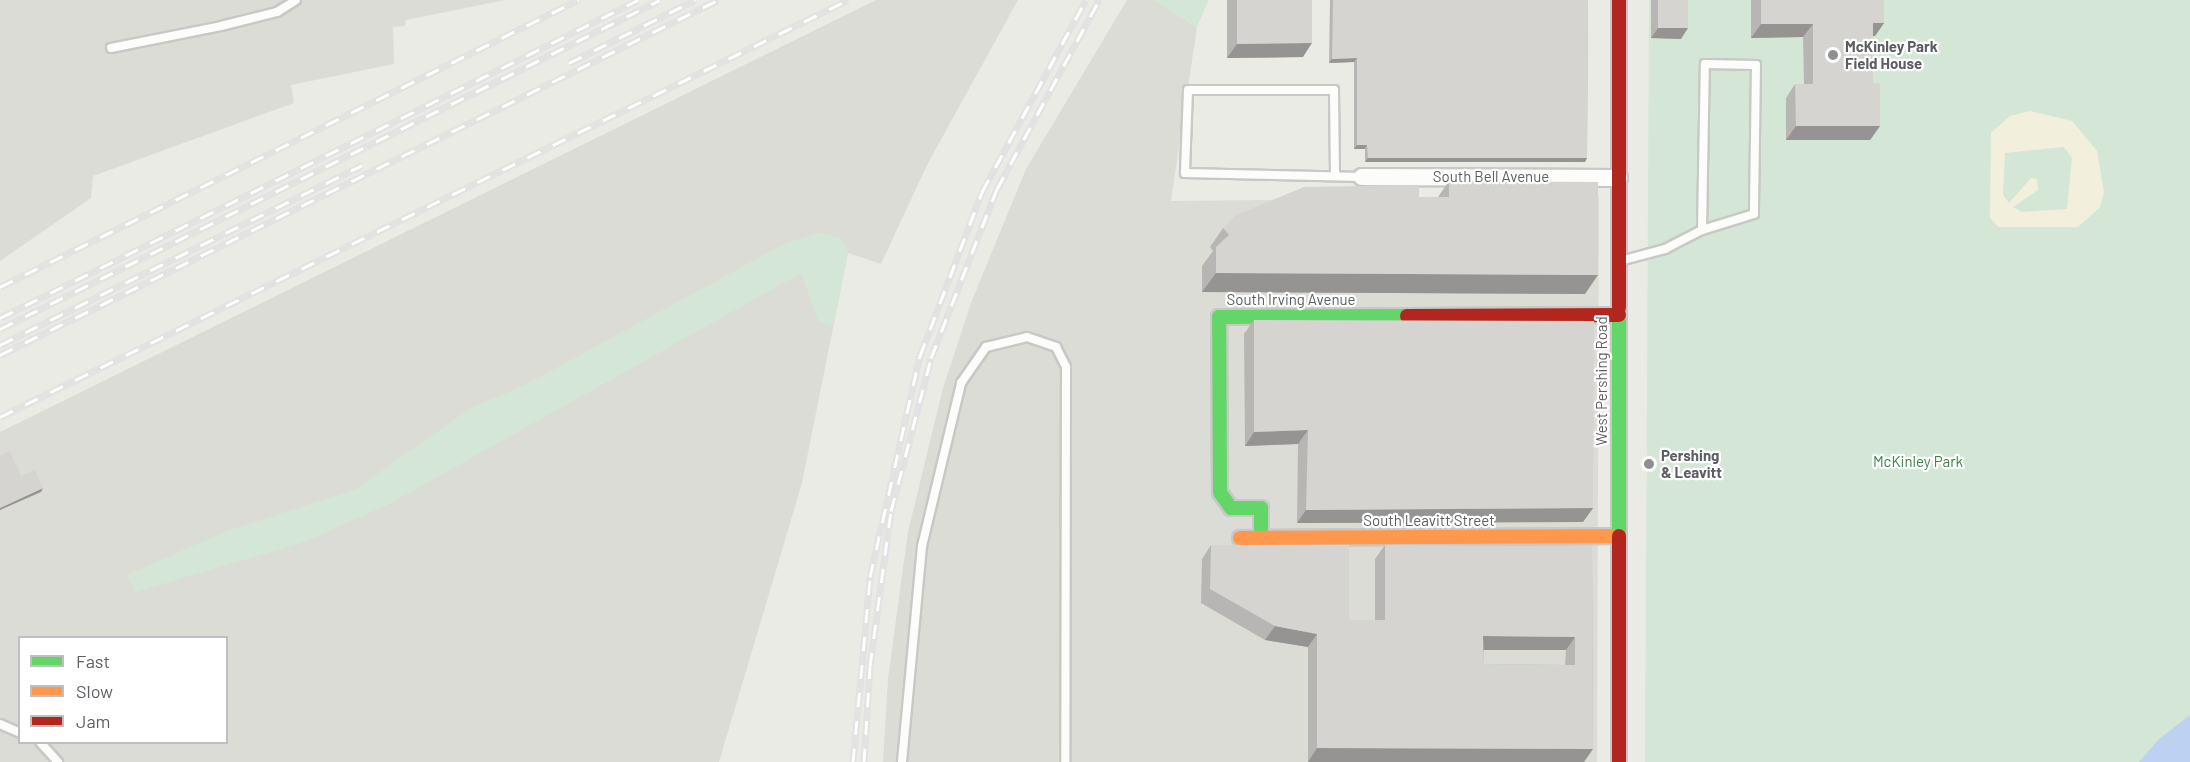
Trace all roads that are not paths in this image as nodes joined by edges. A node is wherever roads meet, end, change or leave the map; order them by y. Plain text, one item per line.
1 (296, 0) edge
2 (1619, 0) edge
3 (111, 48) dead end
4 (1335, 174) junction
5 (1362, 177) joint
6 (1619, 178) junction
7 (1702, 231) junction
8 (1619, 262) junction
9 (1619, 315) junction
10 (1619, 536) junction
11 (1240, 538) dead end
12 (1261, 538) junction
13 (0, 724) edge
14 (18, 732) edge
15 (43, 744) edge
16 (58, 762) edge
17 (902, 762) edge
18 (1065, 762) edge
19 (1619, 762) edge

1 - 3 lane
2 - 6 street, West Pershing Road
4 - 4 lane
4 - 5 lane
5 - 6 street, South Bell Avenue
6 - 8 street, West Pershing Road
7 - 7 lane
7 - 8 lane
8 - 9 street, West Pershing Road
9 - 10 street, West Pershing Road
9 - 12 street, South Irving Avenue
10 - 12 street, South Leavitt Street
10 - 19 street, West Pershing Road
11 - 12 street, South Leavitt Street
13 - 14 lane
15 - 16 lane
17 - 18 lane

